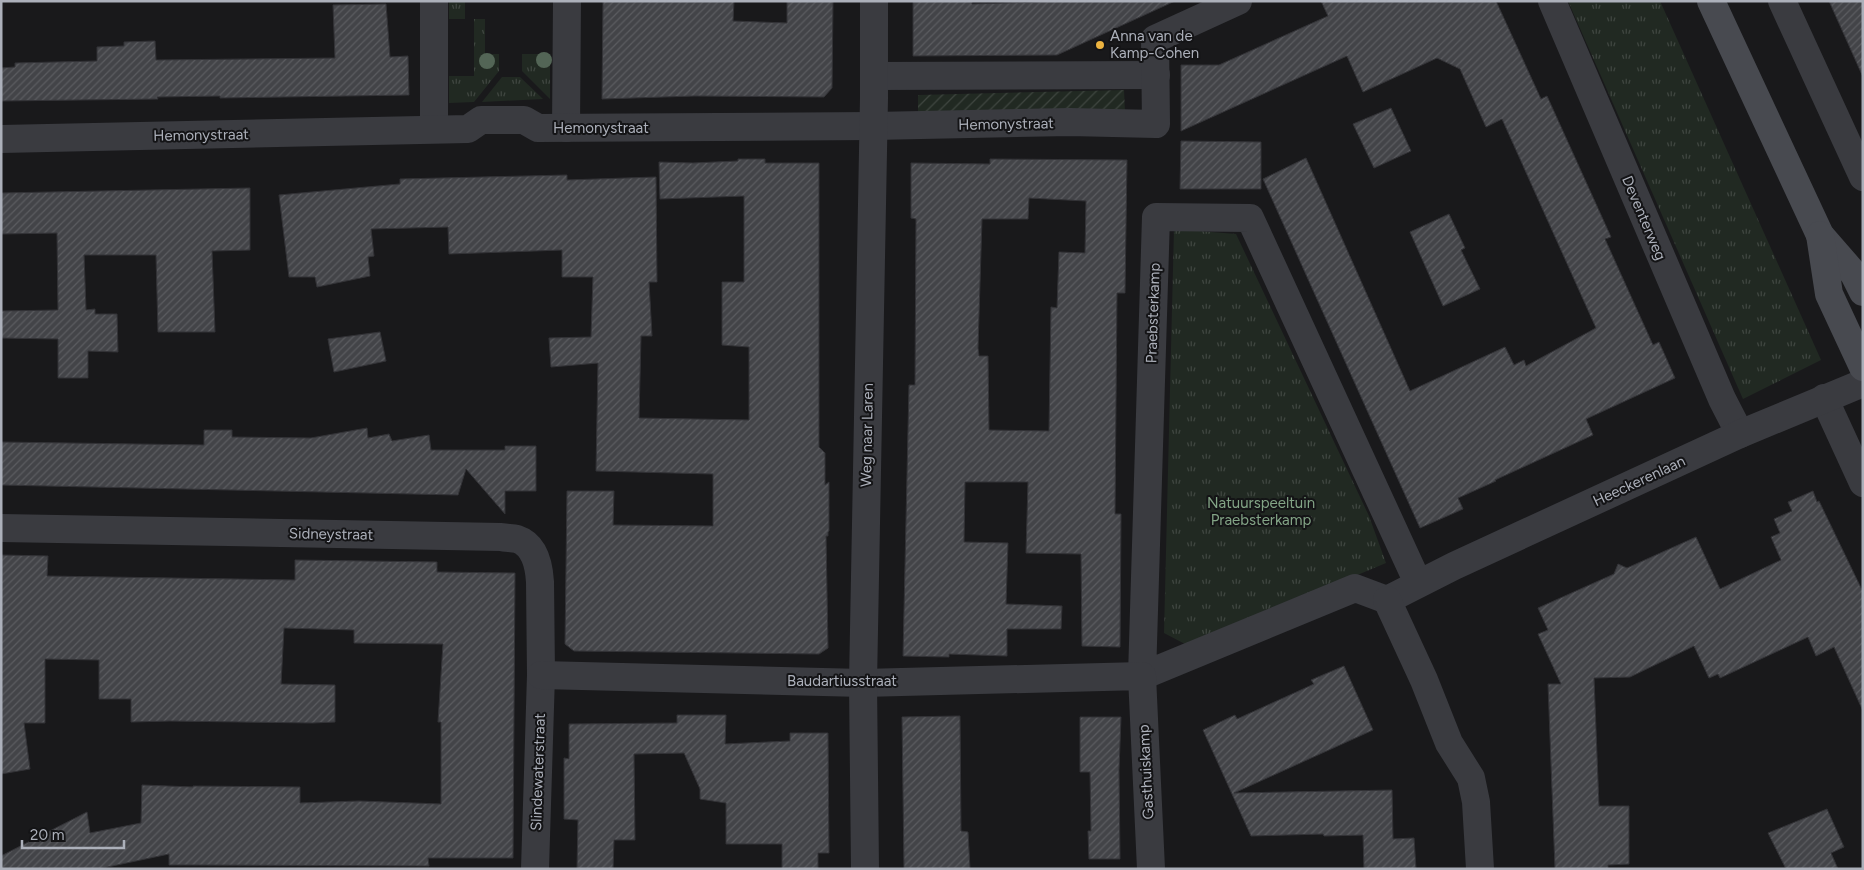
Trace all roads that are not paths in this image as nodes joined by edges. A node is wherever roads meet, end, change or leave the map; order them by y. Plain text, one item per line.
1 (434, 1) edge
2 (567, 1) edge
3 (874, 1) edge
4 (1238, 1) edge
5 (1552, 1) edge
6 (1711, 1) edge
7 (1782, 1) edge
8 (1156, 75) junction
9 (874, 76) junction
10 (873, 126) junction
11 (566, 128) junction
12 (434, 129) junction
13 (1, 139) edge
14 (1863, 177) edge
15 (1820, 235) junction
16 (1863, 292) edge
17 (1863, 367) edge
18 (1863, 382) edge
19 (1824, 398) junction
20 (1740, 434) junction
21 (1863, 483) edge
22 (1, 528) edge
23 (1418, 583) junction
24 (1387, 600) junction
25 (541, 675) junction
26 (1142, 676) junction
27 (863, 683) junction
28 (535, 869) edge
29 (865, 869) edge
30 (1151, 869) edge
31 (1480, 869) edge

1 - 12 street
2 - 11 street
3 - 9 street, Weg naar Laren
4 - 8 street, Hemonystraat
5 - 20 street, Deventerweg
6 - 15 street
7 - 14 street
8 - 9 street
8 - 10 street, Hemonystraat
9 - 10 street, Weg naar Laren
10 - 11 street, Hemonystraat
10 - 27 street, Weg naar Laren
11 - 12 street, Hemonystraat
12 - 13 street, Hemonystraat
15 - 16 street
15 - 17 street
18 - 19 street, Heeckerenlaan
19 - 20 street, Heeckerenlaan
19 - 21 street
20 - 23 street, Heeckerenlaan
22 - 25 street, Sidneystraat
23 - 24 street
23 - 26 street, Praebsterkamp
24 - 26 street
24 - 31 street
25 - 27 street, Baudartiusstraat
25 - 28 street, Slindewaterstraat
26 - 27 street, Baudartiusstraat
26 - 30 street, Gasthuiskamp
27 - 29 street, Weg naar Laren

